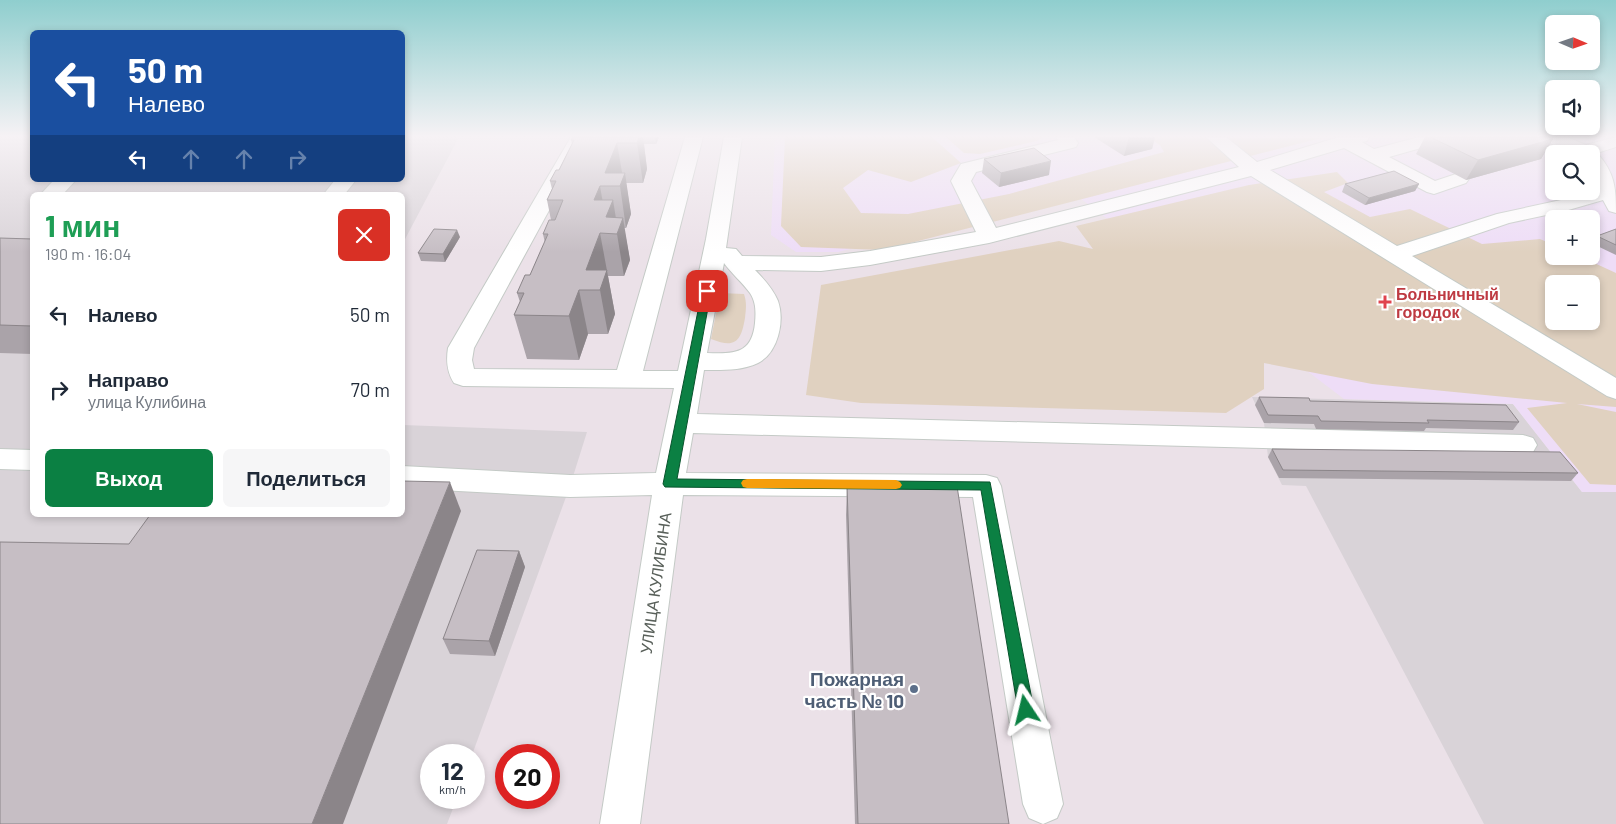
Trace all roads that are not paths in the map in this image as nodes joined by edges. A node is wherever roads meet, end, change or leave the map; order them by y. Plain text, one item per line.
1 (558, 175) edge
2 (684, 175) edge
3 (728, 175) edge
4 (964, 175) edge
5 (1228, 175) edge
6 (1265, 175) edge
7 (1411, 175) edge
8 (1460, 179) dead end
9 (64, 182) edge
10 (344, 182) edge
11 (53, 192) edge
12 (336, 192) edge
13 (1569, 200) edge
14 (989, 236) junction
15 (717, 239) junction
16 (1396, 254) junction
17 (735, 263) junction
18 (691, 370) junction
19 (628, 380) junction
20 (1616, 390) edge
21 (681, 423) junction
22 (1523, 445) dead end
23 (0, 459) edge
24 (30, 460) edge
25 (405, 477) edge
26 (670, 484) junction
27 (1043, 804) dead end
28 (620, 824) edge

1 - 19 street
2 - 19 street
3 - 15 street, УЛИЦА КУЛИБИНА
4 - 14 street
5 - 14 street
6 - 16 street
7 - 8 street
9 - 11 street
10 - 12 street
13 - 16 street
14 - 17 street
15 - 17 street
15 - 18 street, УЛИЦА КУЛИБИНА
16 - 20 street
17 - 18 street
18 - 19 street
18 - 21 street, УЛИЦА КУЛИБИНА
21 - 22 street
21 - 26 street, УЛИЦА КУЛИБИНА
23 - 24 street
25 - 26 street
26 - 27 street
26 - 28 street, УЛИЦА КУЛИБИНА

